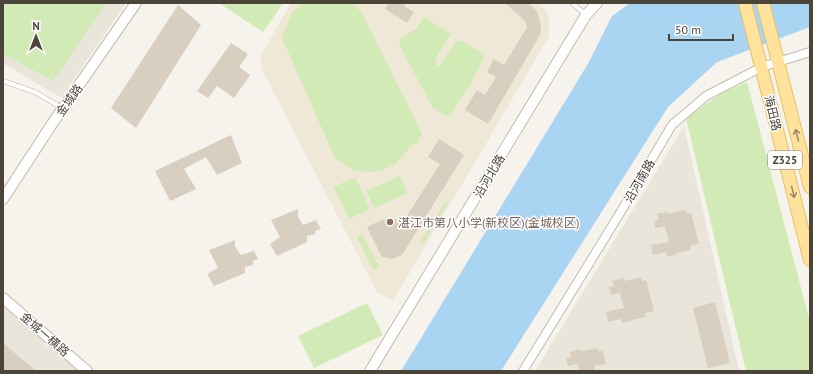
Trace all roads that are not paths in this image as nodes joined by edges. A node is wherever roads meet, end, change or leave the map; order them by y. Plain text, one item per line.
1 (136, 3) edge
2 (572, 3) edge
3 (597, 3) edge
4 (745, 3) edge
5 (763, 3) edge
6 (586, 16) junction
7 (810, 52) edge
8 (778, 61) junction
9 (760, 63) junction
10 (3, 81) edge
11 (63, 108) junction
12 (810, 187) edge
13 (3, 199) edge
14 (810, 260) edge
15 (3, 298) edge
16 (87, 371) edge
17 (370, 371) edge
18 (523, 371) edge

1 - 11 street, 金城路
2 - 6 lane
3 - 6 street, 沿河北路
4 - 9 main road, Z325
5 - 8 main road, 海田路 / Z325
6 - 17 street, 沿河北路
7 - 8 street, 沿河南路
8 - 9 street, 沿河南路
12 -> 8 main road, 海田路 / Z325
9 -> 14 main road, 海田路 / Z325
9 - 18 street, 沿河南路
10 - 11 lane
11 - 13 street, 金城路
15 - 16 street, 金城一横路

